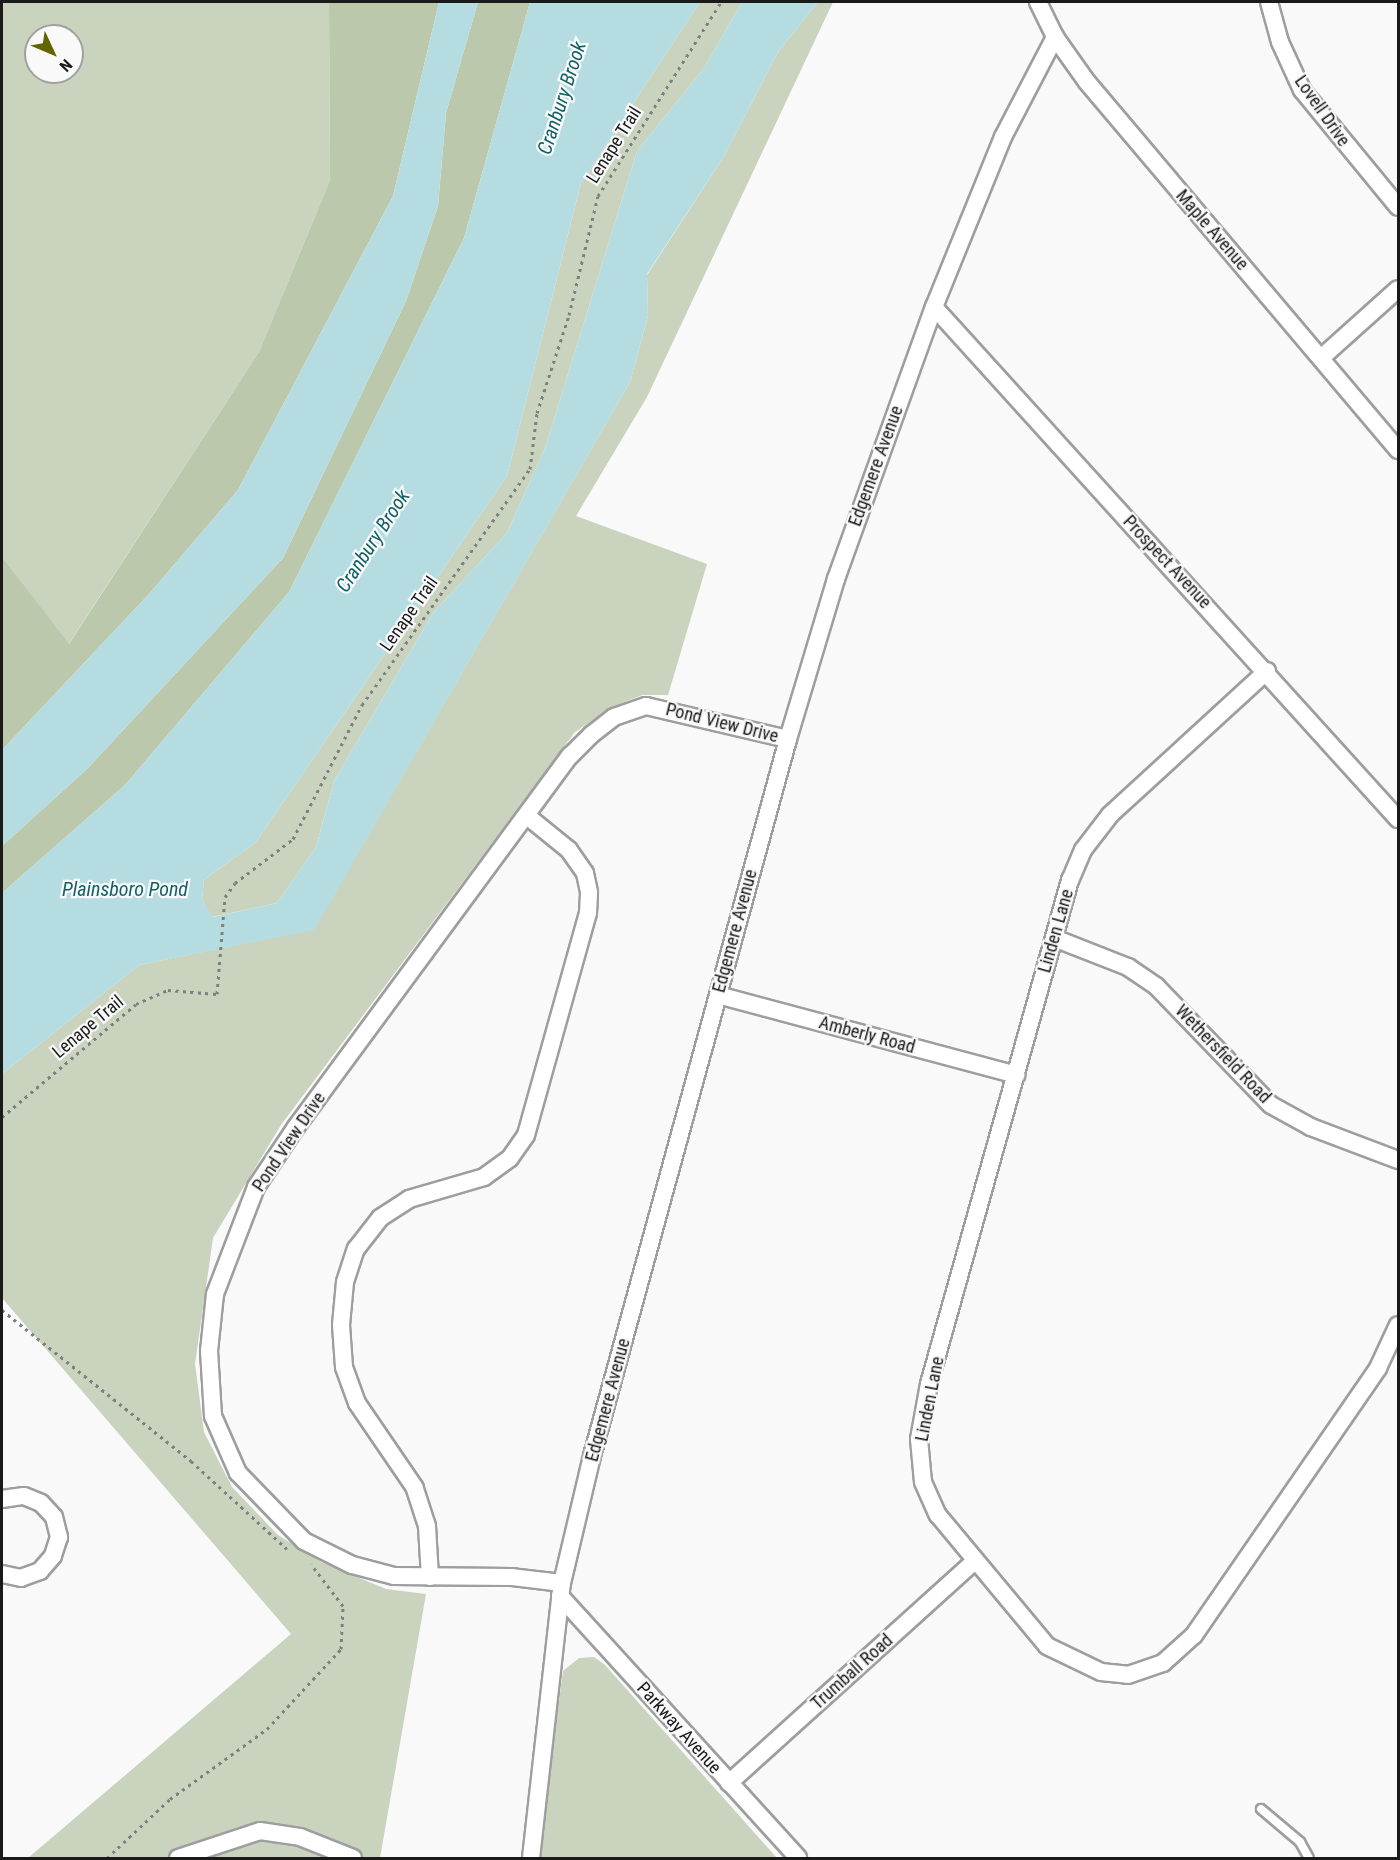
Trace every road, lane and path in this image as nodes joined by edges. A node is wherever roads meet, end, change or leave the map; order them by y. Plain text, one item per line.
1 (721, 2) edge
2 (1038, 2) edge
3 (1269, 2) edge
4 (1055, 37) junction
5 (1398, 207) edge
6 (1398, 289) edge
7 (934, 307) junction
8 (1321, 358) junction
9 (1398, 450) edge
10 (1268, 671) junction
11 (788, 739) junction
12 (526, 816) junction
13 (1398, 819) edge
14 (1054, 938) junction
15 (718, 995) junction
16 (1016, 1075) junction
17 (2, 1118) edge
18 (1398, 1160) edge
19 (2, 1310) edge
20 (1398, 1324) edge
21 (2, 1499) edge
22 (289, 1550) dead end
23 (975, 1561) junction
24 (308, 1563) dead end
25 (2, 1574) edge
26 (430, 1577) junction
27 (561, 1590) junction
28 (729, 1783) junction
29 (1261, 1809) dead end
30 (107, 1858) edge
31 (178, 1858) edge
32 (353, 1858) edge
33 (531, 1858) edge
34 (798, 1858) edge
35 (1309, 1858) edge

1 - 17 path, Lenape Trail
2 - 4 street, Maple Avenue
3 - 5 street, Lovell Drive
4 - 7 street, Edgemere Avenue
4 - 8 street, Maple Avenue
6 - 8 street
7 - 10 street, Prospect Avenue
7 - 11 street, Edgemere Avenue
8 - 9 street, Maple Avenue
10 - 13 street, Prospect Avenue
10 - 14 street, Linden Lane
11 - 12 street, Pond View Drive
11 - 15 street, Edgemere Avenue
12 - 26 street
12 - 26 street, Pond View Drive
14 - 16 street, Linden Lane
14 - 18 street, Wethersfield Road
15 - 16 street, Amberly Road
15 - 27 street, Edgemere Avenue
16 - 23 street, Linden Lane
19 - 22 path
20 - 23 street, Linden Lane
21 - 25 street
23 - 28 street, Trumball Road
24 - 30 path
26 - 27 street, Pond View Drive
27 - 28 street, Parkway Avenue
27 - 33 street, Edgemere Avenue
28 - 34 street, Parkway Avenue
29 - 35 lane
31 - 32 street

